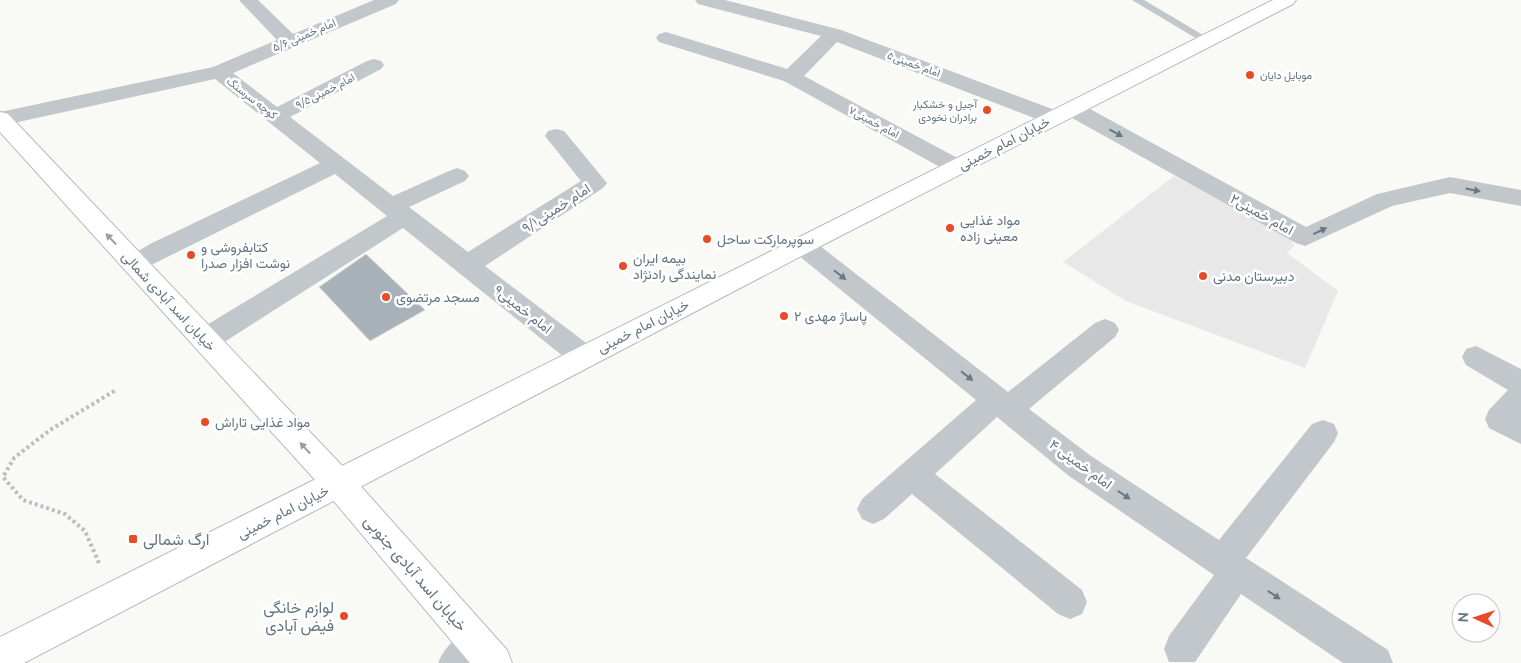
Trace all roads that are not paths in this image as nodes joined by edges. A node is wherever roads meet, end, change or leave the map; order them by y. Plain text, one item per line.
1 (248, 0) edge
2 (390, 0) edge
3 (704, 0) edge
4 (1137, 0) edge
5 (1287, 0) edge
6 (834, 34) junction
7 (666, 38) dead end
8 (288, 41) junction
9 (1208, 41) junction
10 (374, 65) dead end
11 (219, 72) junction
12 (791, 77) junction
13 (1064, 114) junction
14 (275, 116) junction
15 (0, 119) edge
16 (556, 136) dead end
17 (337, 164) junction
18 (957, 167) junction
19 (457, 176) dead end
20 (1521, 198) edge
21 (403, 216) junction
22 (802, 245) junction
23 (135, 264) junction
24 (467, 265) junction
25 (1105, 330) dead end
26 (205, 340) junction
27 (584, 357) junction
28 (1476, 357) dead end
29 (1521, 383) edge
30 (1521, 396) edge
31 (1003, 404) junction
32 (1521, 431) edge
33 (1323, 433) dead end
34 (912, 475) junction
35 (338, 483) junction
36 (873, 509) dead end
37 (1230, 566) junction
38 (1070, 602) dead end
39 (1182, 649) dead end
40 (0, 656) edge
41 (476, 657) edge
42 (1375, 663) edge

1 - 8 street
2 - 8 street, امام خمینی ۵/۶
3 - 6 street, امام خمینی۵
4 - 9 lane
5 - 9 main road, خیابان امام خمینی
6 - 12 street
6 - 13 street, امام خمینی۵
7 - 12 street, امام خمینی۷
8 - 11 street, امام خمینی ۵/۶
9 - 13 main road, خیابان امام خمینی
10 - 14 street, امام خمینی۹/۵
11 - 14 street, کوچه سرسنگ
11 - 15 street, کوچه سرسنگ
12 - 18 street, امام خمینی۷
13 - 18 main road, خیابان امام خمینی
13 -> 20 street, امام خمینی۲
14 - 17 street, کوچه سرسنگ
23 -> 15 main road, خیابان اسد آبادی شمالی
16 - 24 street, امام خمینی۹/۱
17 - 21 street, کوچه سرسنگ
17 - 23 street
18 - 22 main road, خیابان امام خمینی
19 - 21 street
21 - 24 street, امام خمینی۹
21 - 26 street
22 - 27 main road, خیابان امام خمینی
22 -> 31 street, امام خمینی ۴
23 - 26 main road, خیابان اسد آبادی شمالی
24 - 27 street, امام خمینی۹
25 - 31 street
35 -> 26 main road, خیابان اسد آبادی شمالی
27 - 35 main road, خیابان امام خمینی
28 - 29 street
30 - 32 street
31 - 34 street
31 -> 37 street, امام خمینی ۴
33 - 37 street
34 - 36 street
34 - 38 street
35 - 40 main road, خیابان امام خمینی
35 - 41 main road, خیابان اسد آبادی جنوبی
37 - 39 street
37 -> 42 street, امام خمینی ۴

